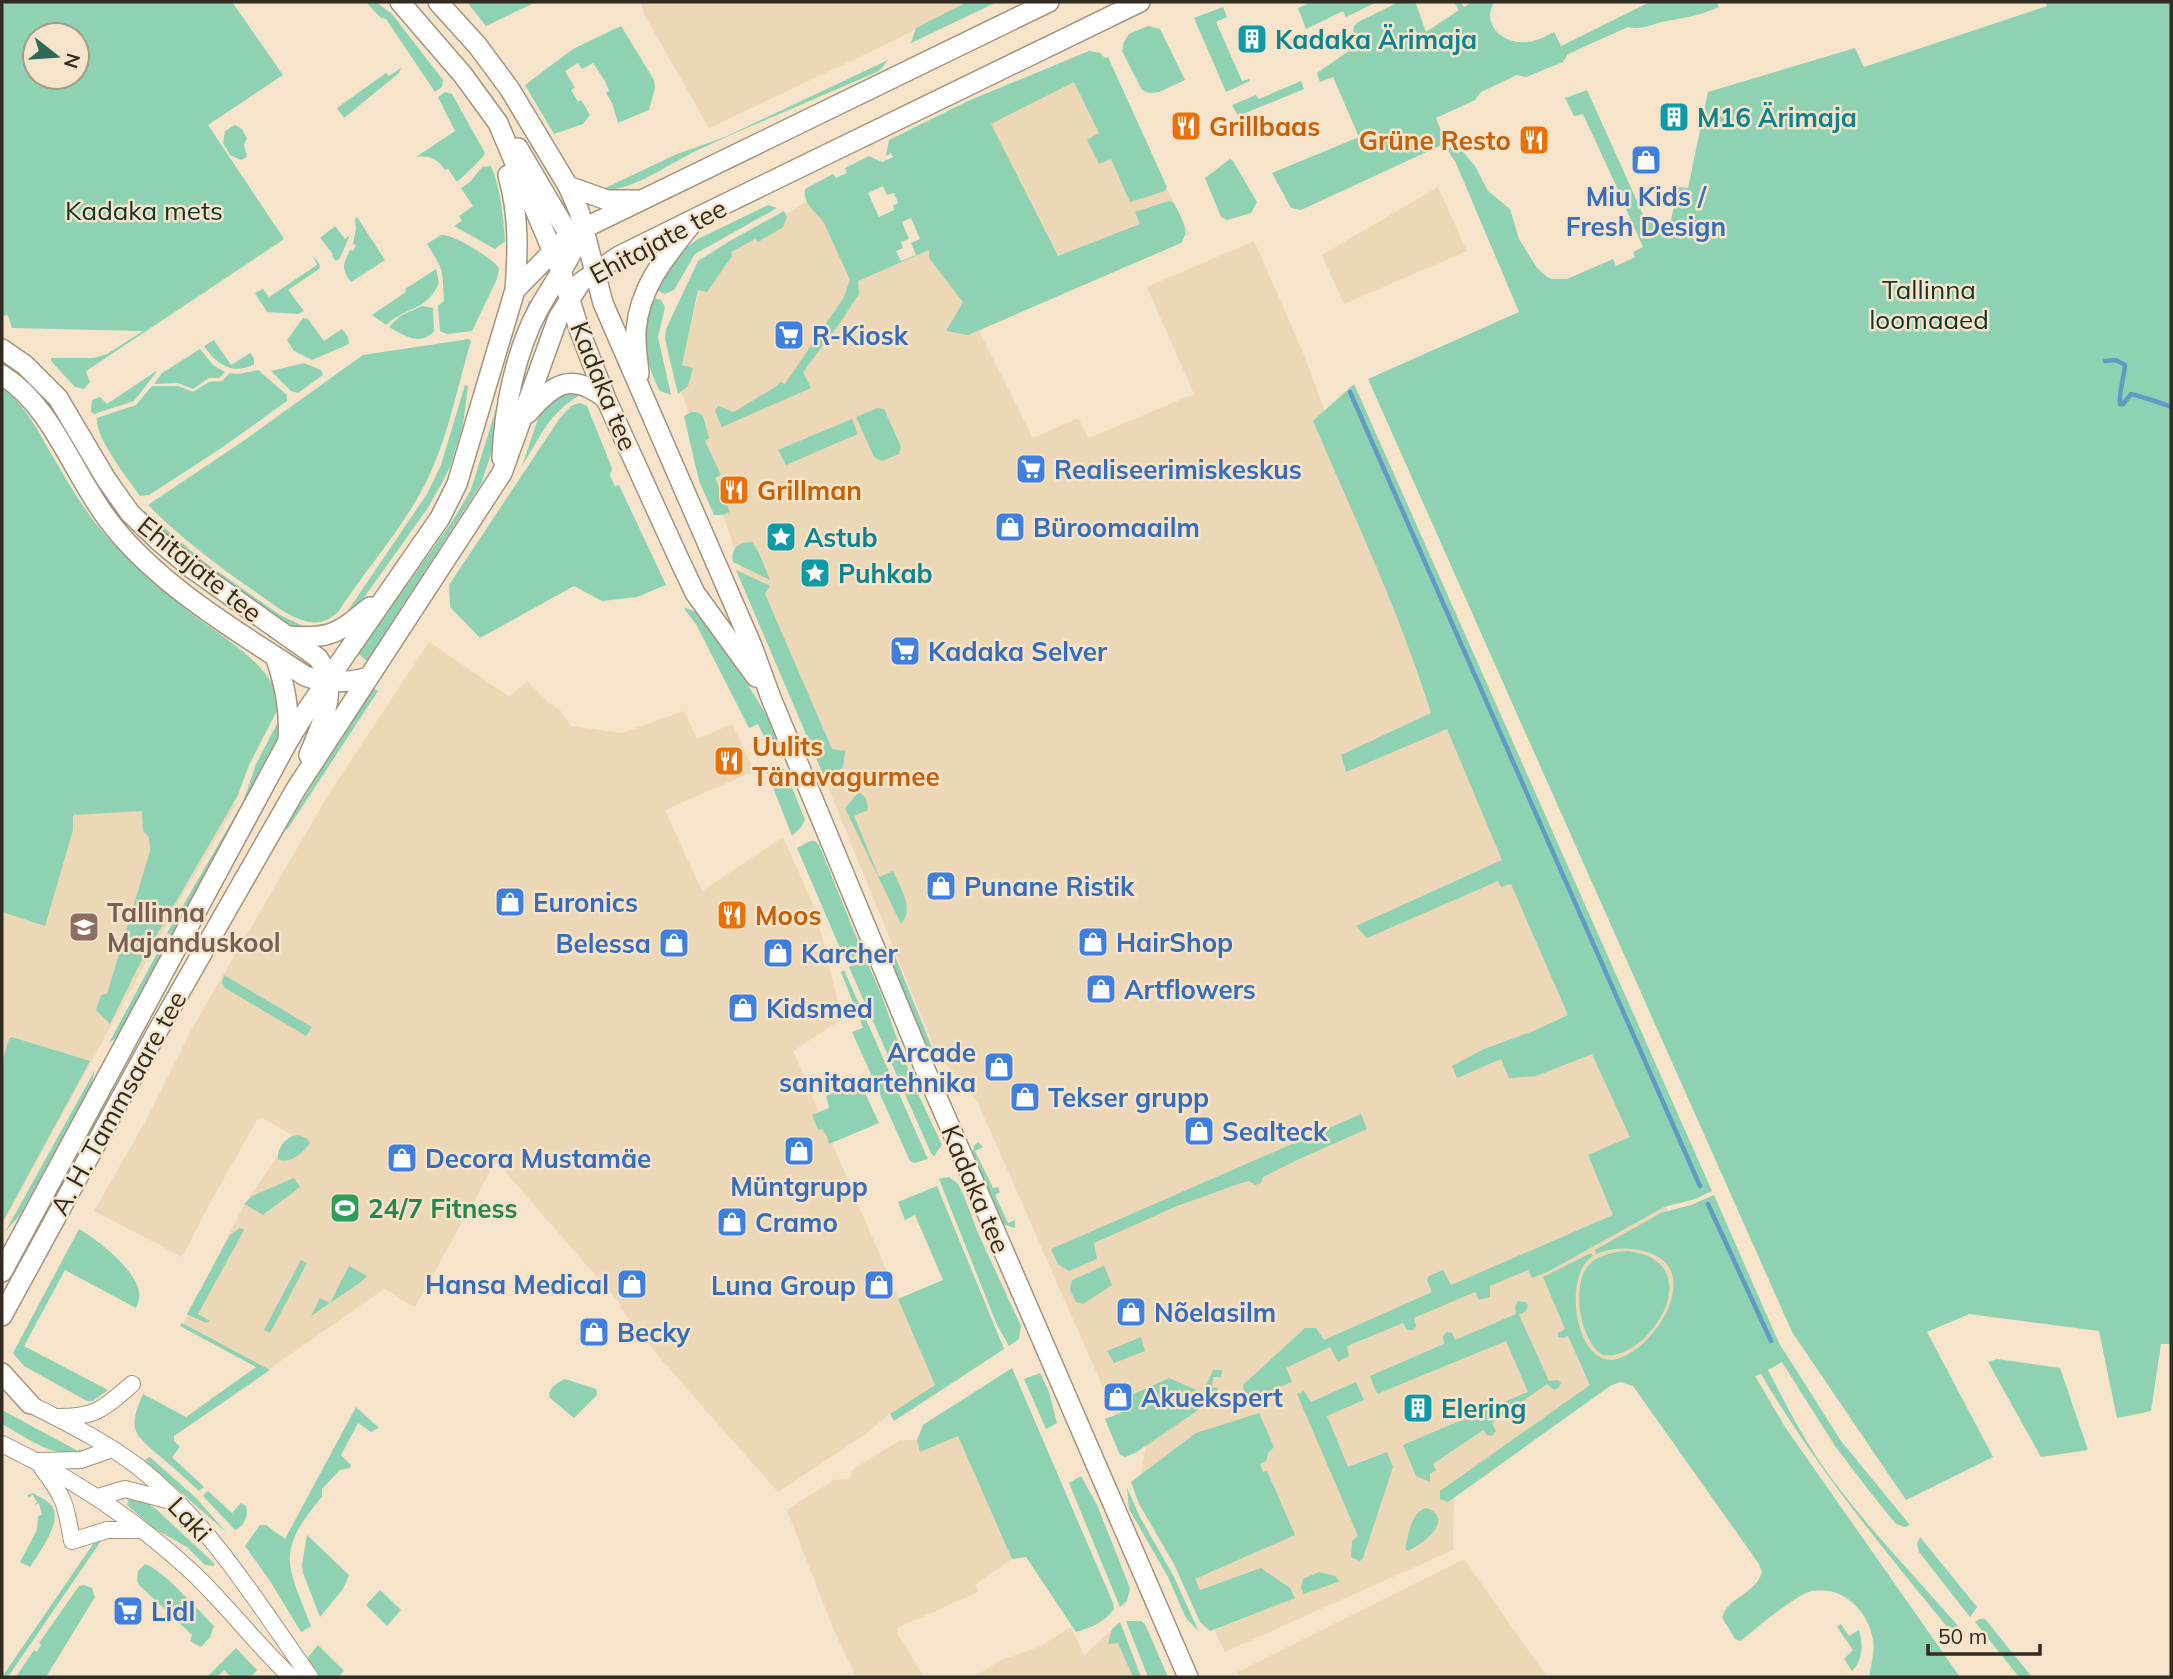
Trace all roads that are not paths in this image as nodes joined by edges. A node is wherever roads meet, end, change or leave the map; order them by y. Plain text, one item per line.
1 (400, 2) edge
2 (438, 2) edge
3 (1049, 2) edge
4 (1140, 2) edge
5 (498, 122) junction
6 (568, 186) junction
7 (642, 200) junction
8 (698, 217) junction
9 (552, 250) junction
10 (580, 260) junction
11 (561, 271) junction
12 (515, 290) junction
13 (2, 349) edge
14 (2, 375) edge
15 (640, 385) junction
16 (606, 399) junction
17 (523, 419) junction
18 (502, 473) junction
19 (388, 594) junction
20 (286, 636) junction
21 (275, 656) junction
22 (369, 677) junction
23 (328, 681) junction
24 (771, 698) junction
25 (288, 743) junction
26 (296, 789) junction
27 (2, 1272) edge
28 (2, 1316) edge
29 (2, 1373) edge
30 (132, 1384) dead end
31 (2, 1398) edge
32 (30, 1404) junction
33 (56, 1417) junction
34 (2, 1444) edge
35 (112, 1449) junction
36 (36, 1461) junction
37 (98, 1497) junction
38 (177, 1503) junction
39 (142, 1530) junction
40 (291, 1677) edge
41 (310, 1677) edge
42 (1188, 1677) edge

1 - 5 main road, Kadaka tee
2 - 6 main road, Kadaka tee
3 - 7 main road, Ehitajate tee
4 - 8 main road, Ehitajate tee
5 - 9 main road, Kadaka tee
5 - 10 main road
5 - 12 main road
6 - 7 main road
6 - 10 main road, Kadaka tee
7 - 10 main road, Ehitajate tee
7 - 10 main road
8 - 10 main road, Ehitajate tee
8 - 15 main road
9 - 10 main road, Ehitajate tee
9 - 11 main road, Kadaka tee
9 - 12 main road, Ehitajate tee
10 - 11 main road, Kadaka tee
10 - 11 main road
10 - 15 main road, Kadaka tee
10 - 16 main road, Kadaka tee
10 - 17 main road, Ehitajate tee
11 - 12 main road
11 - 18 main road
12 - 19 main road, Ehitajate tee
13 - 20 main road, Ehitajate tee
14 - 21 main road, Ehitajate tee
15 - 24 main road, Kadaka tee
16 - 17 main road
16 - 24 main road, Kadaka tee
17 - 18 main road, Ehitajate tee
18 - 22 main road, Ehitajate tee
19 - 20 main road
19 - 23 main road, Ehitajate tee
20 - 23 main road, Ehitajate tee
21 - 23 main road, Ehitajate tee
21 - 25 main road
22 - 23 main road
22 - 26 main road, A. H. Tammsaare tee
23 - 25 main road, A. H. Tammsaare tee
23 - 26 main road
24 - 42 main road, Kadaka tee
25 - 27 main road, A. H. Tammsaare tee
26 - 28 main road, A. H. Tammsaare tee
29 - 32 main road
30 - 33 street
31 - 32 main road
32 - 33 street, Laki
33 - 35 street, Laki
34 - 36 street, Laki
35 - 36 street
35 - 38 street, Laki
36 - 37 street, Laki
36 - 39 street
37 - 38 street
37 - 39 street, Laki
38 - 41 street, Laki
39 - 40 street, Laki

